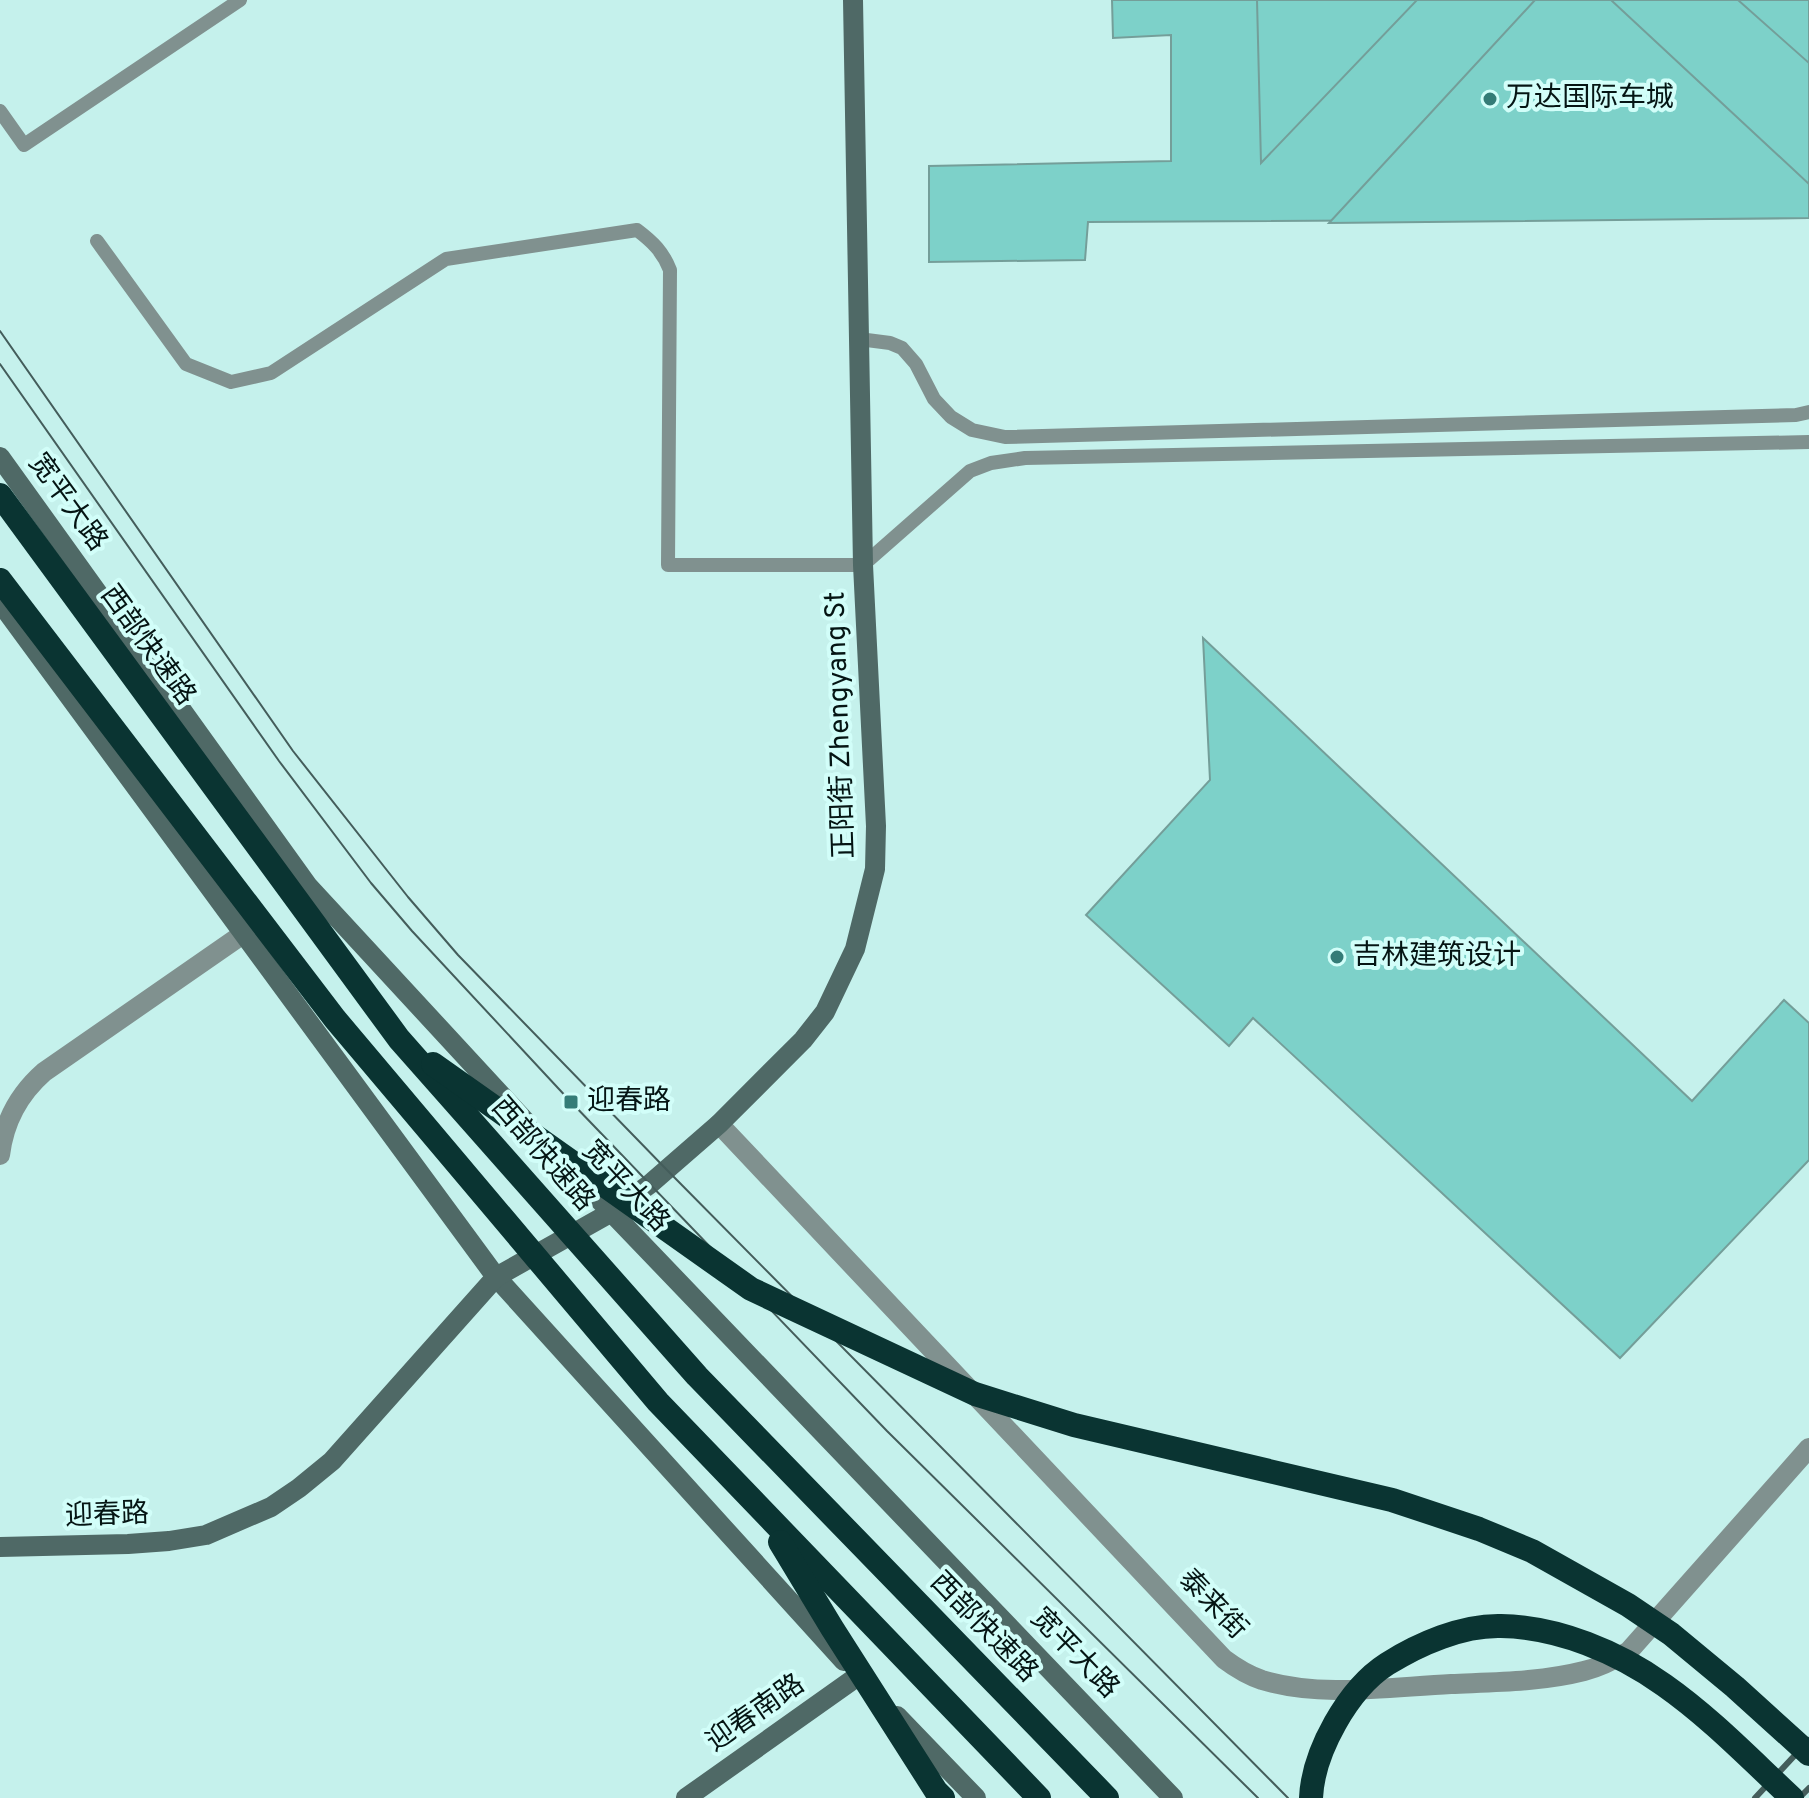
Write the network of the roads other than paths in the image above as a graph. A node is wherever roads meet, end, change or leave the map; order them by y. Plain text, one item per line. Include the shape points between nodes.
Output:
1 (240, 0) edge
2 (853, 0) edge
3 (0, 111) edge
4 (97, 241) dead end
5 (859, 339) junction
6 (1809, 412) edge
7 (1809, 442) edge
8 (0, 457) edge
9 (0, 495) edge
10 (863, 565) junction
11 (0, 580) edge
12 (0, 602) edge
13 (243, 934) junction
14 (399, 1039) junction
15 (719, 1124) junction
16 (0, 1155) edge
17 (610, 1213) junction
18 (496, 1277) junction
19 (1809, 1448) edge
20 (758, 1506) junction
21 (0, 1547) edge
22 (858, 1676) junction
23 (1809, 1754) edge
24 (686, 1798) edge
25 (943, 1798) edge
26 (976, 1798) edge
27 (1039, 1798) edge
28 (1107, 1798) edge
29 (1173, 1798) edge
30 (1311, 1798) edge
31 (1792, 1798) edge

1 - 3 lane via 24,145
2 - 5 main road, 正阳街 Zhengyang St
4 - 10 lane via 186,364 231,382 271,373 446,259 637,230 655,244 670,270 668,565
5 - 6 lane via 902,348 951,417 972,430 1005,437
5 - 10 main road, 正阳街 Zhengyang St
7 - 10 lane via 1025,458 970,471
8 - 17 main road, 宽平大路 via 308,886
9 - 14 highway, 西部快速路, bridge
10 - 15 main road, 正阳街 Zhengyang St via 876,826 875,869 865,912 855,949 825,1012
11 - 20 highway, bridge via 335,1019 658,1402
12 - 13 main road
13 - 16 street via 27,1087 12,1111
13 - 18 main road
14 - 23 highway, bridge via 751,1289 975,1394 1074,1425 1392,1500 1532,1551 1671,1634
14 - 28 highway, 西部快速路, bridge via 697,1376
15 - 17 main road, 正阳街 Zhengyang St
15 - 19 street, 泰来街 via 1224,1659 1263,1680 1337,1690 1543,1679 1609,1663 1629,1651
17 - 18 main road, 正阳街 Zhengyang St
17 - 29 main road, 宽平大路
18 - 21 main road, 迎春路 via 332,1461 271,1507 206,1535 169,1541
18 - 22 main road
20 - 25 highway, bridge
20 - 27 highway, bridge
22 - 24 main road, 迎春南路
22 - 26 main road
30 - 31 highway, bridge via 1317,1767 1338,1718 1376,1671 1434,1641 1499,1626 1567,1637 1663,1684

